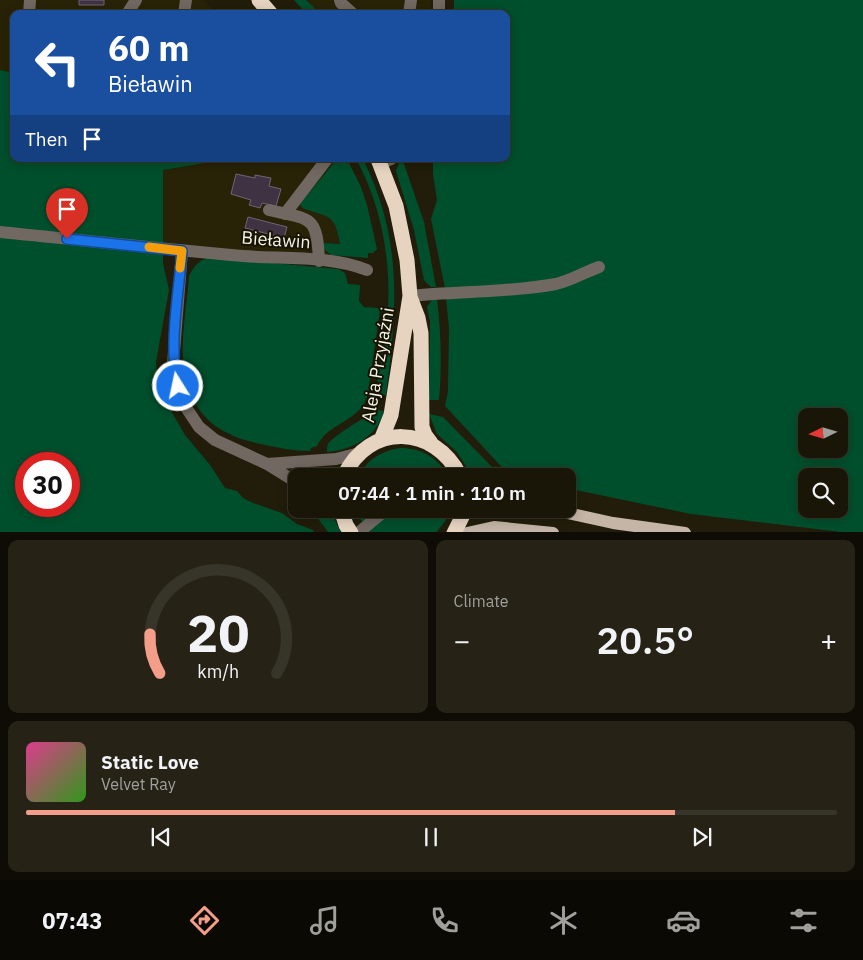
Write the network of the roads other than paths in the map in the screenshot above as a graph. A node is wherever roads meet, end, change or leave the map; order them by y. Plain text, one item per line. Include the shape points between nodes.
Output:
1 (259, 0) edge
2 (340, 0) edge
3 (268, 10) edge
4 (349, 10) edge
5 (325, 162) edge
6 (384, 162) edge
7 (269, 210) dead end
8 (285, 214) junction
9 (0, 232) edge
10 (182, 251) junction
11 (319, 261) junction
12 (599, 267) dead end
13 (367, 270) dead end
14 (410, 296) junction
15 (381, 440) junction
16 (431, 443) junction
17 (360, 454) junction
18 (267, 464) junction
19 (348, 468) edge
20 (455, 468) edge
21 (288, 477) edge
22 (576, 515) edge
23 (345, 518) edge
24 (376, 518) edge
25 (461, 518) edge
26 (524, 531) edge
27 (351, 532) edge
28 (358, 532) edge
29 (454, 532) edge
30 (466, 532) edge
31 (553, 532) edge
32 (685, 532) edge

1 - 3 highway
2 - 4 street
5 - 8 street
6 - 14 highway, Aleja Przyjaźni via 407,260
7 - 8 street
8 - 11 street via 307,219 316,230
9 - 10 street, Bieławin
10 - 11 street, Bieławin
10 - 18 street via 174,355 181,396 193,418 207,434 223,445
11 - 13 street, Bieławin via 352,264
12 - 14 street via 558,283 486,292
14 - 15 highway, Aleja Przyjaźni via 391,415
14 - 16 highway, Aleja Przyjaźni via 421,333 422,427
15 - 16 highway via 406,436
15 - 17 highway
16 - 20 highway via 449,457
17 - 18 street
17 - 19 highway
18 - 21 street
22 - 32 main road
23 - 27 highway
24 - 28 street
25 - 29 highway
26 - 30 main road via 494,527
26 - 31 main road

